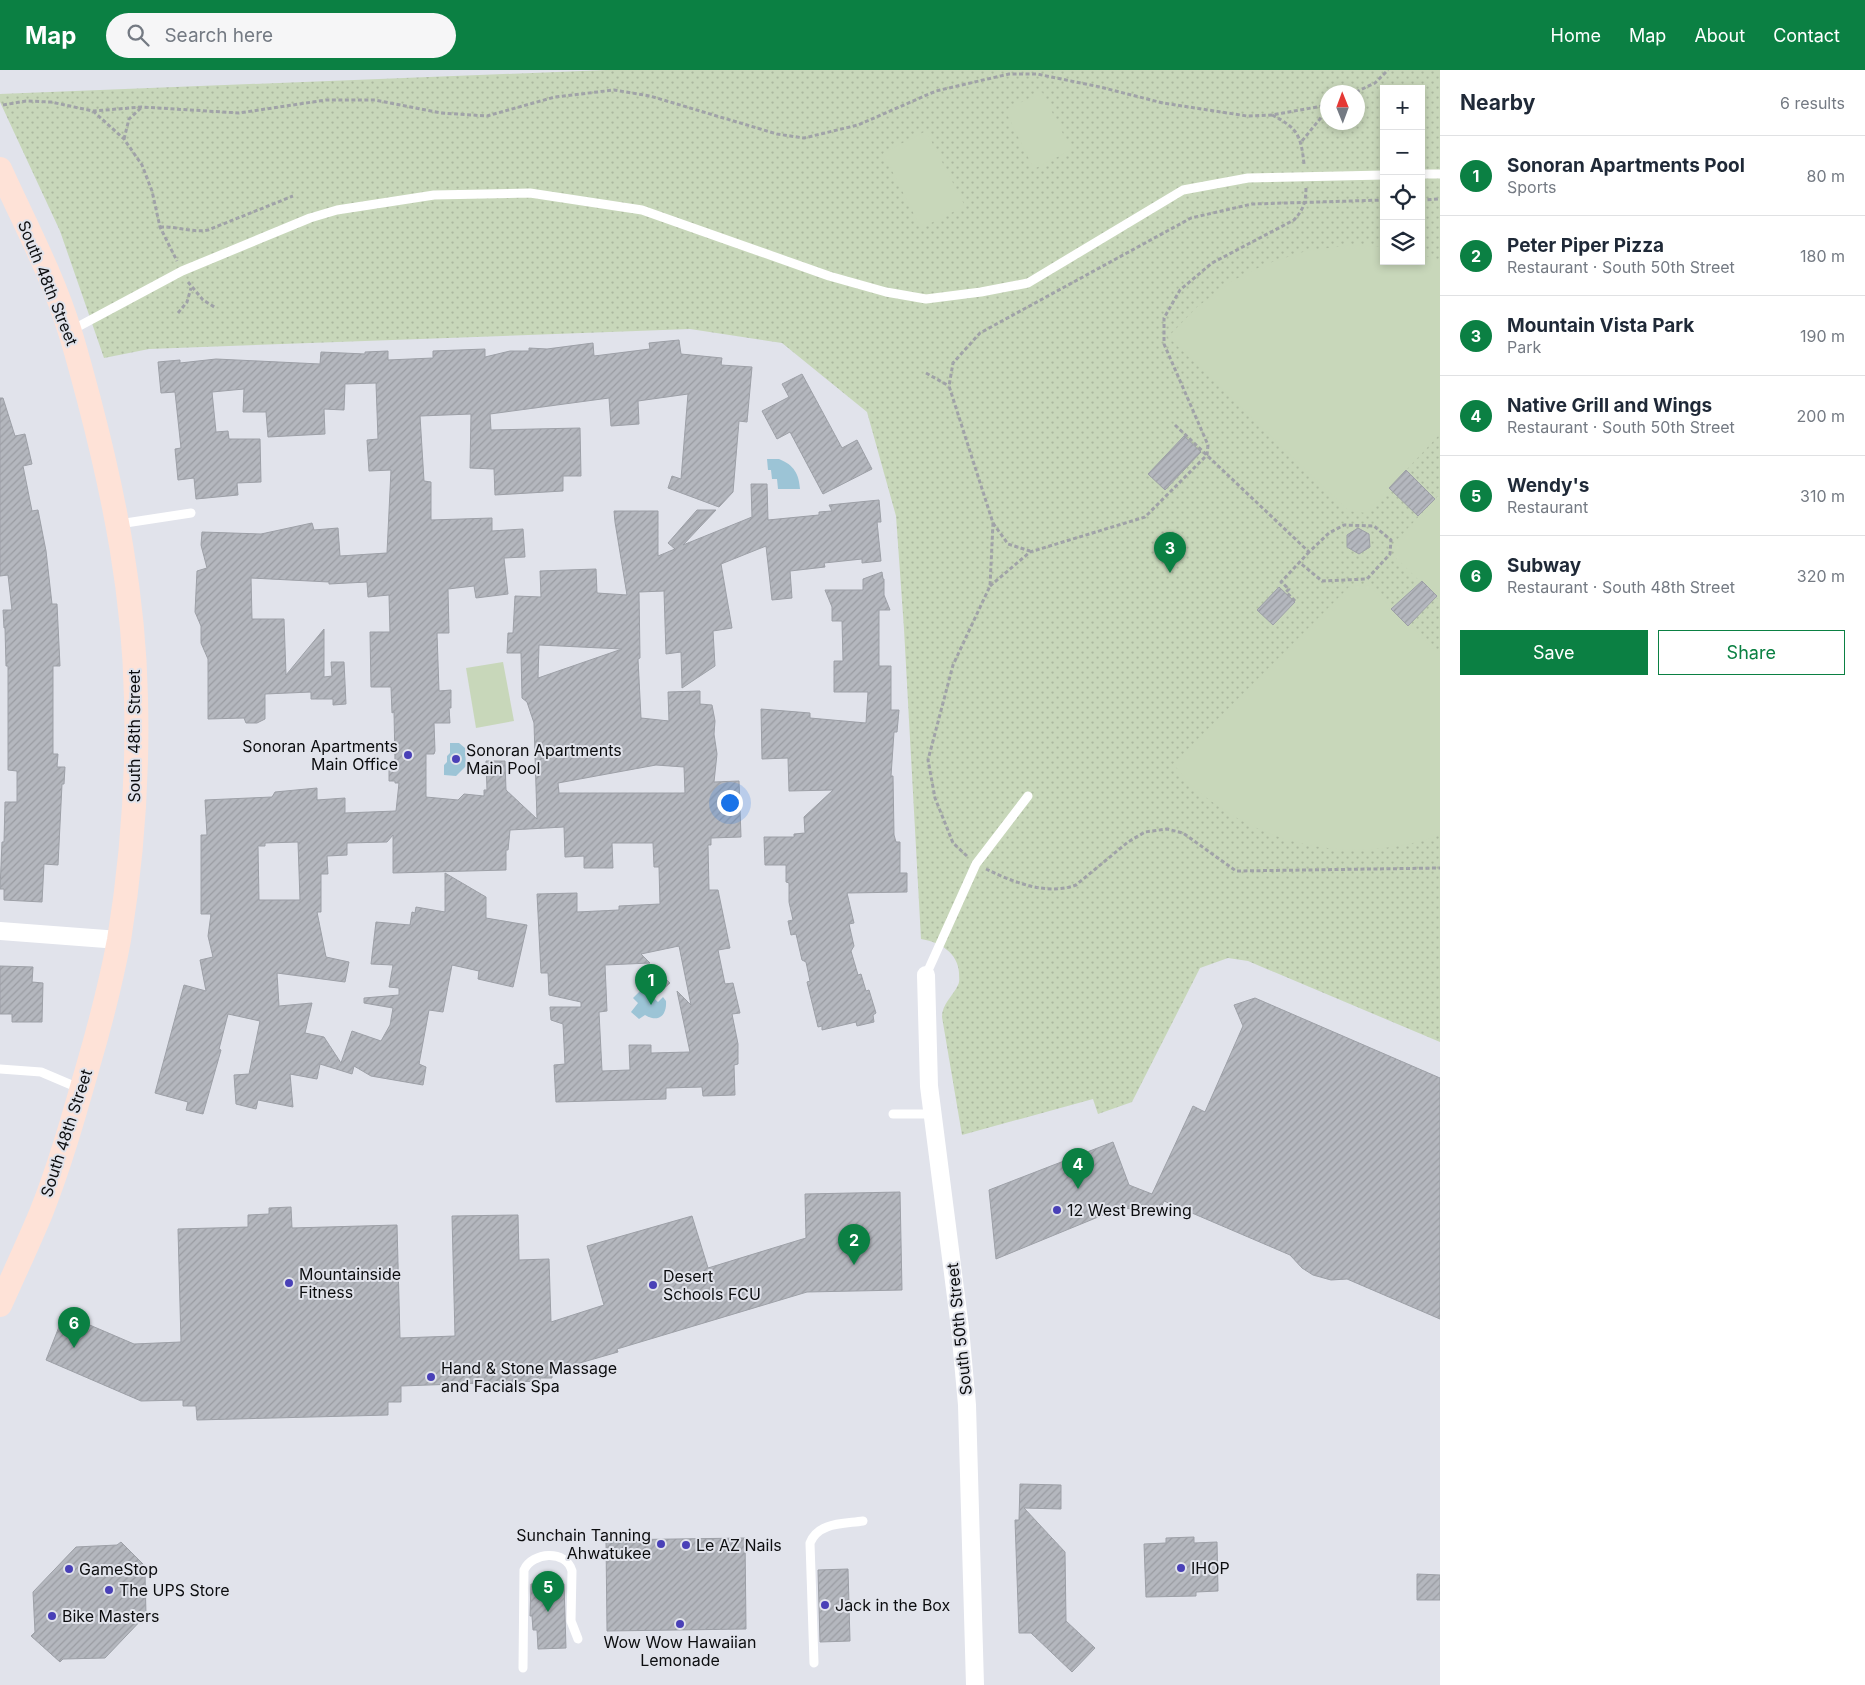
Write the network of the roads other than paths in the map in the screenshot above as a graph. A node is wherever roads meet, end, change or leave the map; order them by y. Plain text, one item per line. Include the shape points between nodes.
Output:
1 (0, 169) edge
2 (1425, 174) edge
3 (1440, 174) edge
4 (1380, 175) edge
5 (70, 331) junction
6 (191, 513) dead end
7 (119, 524) junction
8 (1028, 796) dead end
9 (0, 931) edge
10 (119, 940) junction
11 (926, 974) joint
12 (0, 1069) edge
13 (82, 1089) junction
14 (893, 1114) dead end
15 (932, 1114) junction
16 (0, 1305) edge
17 (863, 1521) dead end
18 (578, 1639) dead end
19 (814, 1663) dead end
20 (523, 1668) dead end
21 (974, 1685) edge

1 - 5 main road, South 48th Street
2 - 3 lane
4 - 5 lane via 1248,178 1183,190 1028,283 926,299 829,276 642,210 530,193 434,195 337,210 310,218 182,272
5 - 7 main road, South 48th Street via 108,470
6 - 7 lane
7 - 10 main road, South 48th Street via 132,635 136,722 135,793
8 - 11 lane via 976,864
9 - 10 street
10 - 13 main road, South 48th Street
11 - 15 street, South 50th Street
12 - 13 lane via 42,1072
13 - 16 main road, South 48th Street via 41,1211
14 - 15 lane
15 - 21 street, South 50th Street via 958,1308 967,1405
17 - 19 lane via 824,1527 810,1544
18 - 20 lane via 571,1621 570,1563 561,1557 533,1559 524,1570

